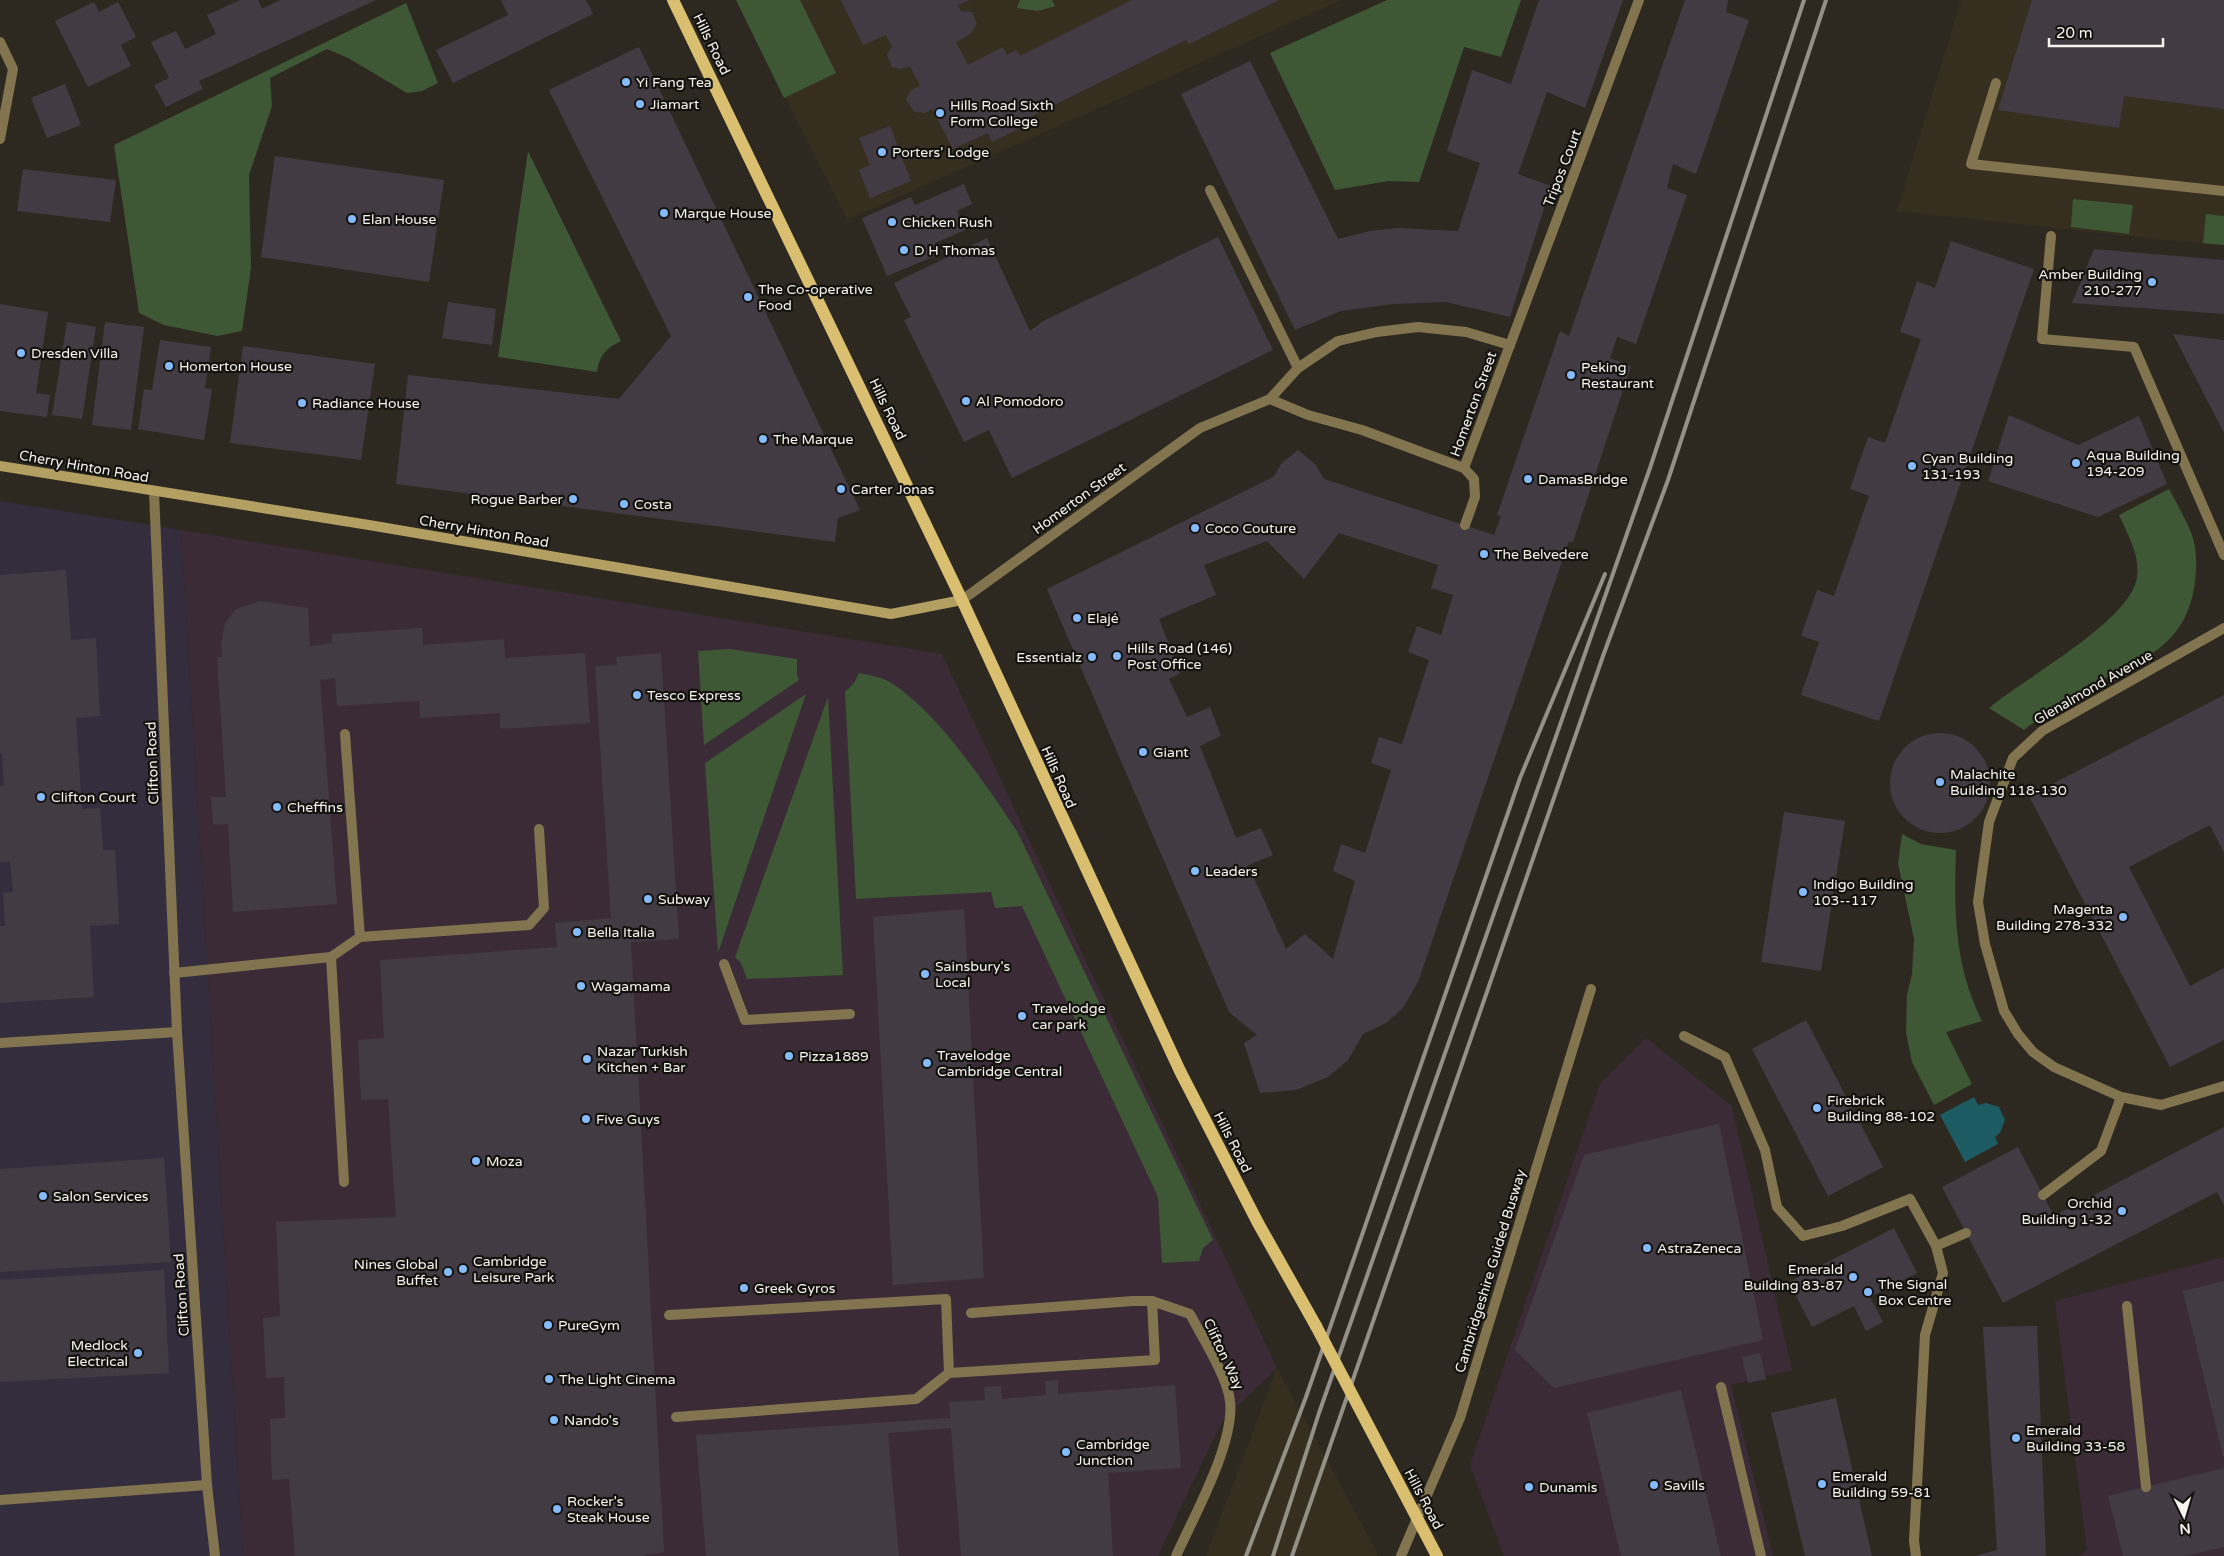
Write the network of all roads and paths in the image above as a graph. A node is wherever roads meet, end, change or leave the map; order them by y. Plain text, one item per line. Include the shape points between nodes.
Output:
1 (673, 0) edge
2 (1639, 0) edge
3 (0, 42) edge
4 (1996, 83) dead end
5 (0, 139) edge
6 (1210, 190) dead end
7 (2224, 191) edge
8 (2052, 236) dead end
9 (1510, 345) junction
10 (1298, 368) junction
11 (1270, 399) junction
12 (0, 466) edge
13 (1464, 468) junction
14 (154, 492) junction
15 (1465, 525) dead end
16 (2224, 554) edge
17 (962, 600) junction
18 (2224, 628) edge
19 (345, 734) dead end
20 (539, 829) dead end
21 (360, 937) junction
22 (331, 957) junction
23 (724, 964) dead end
24 (174, 973) junction
25 (1591, 989) dead end
26 (850, 1014) dead end
27 (177, 1032) junction
28 (1684, 1036) dead end
29 (0, 1043) edge
30 (2224, 1086) edge
31 (2121, 1097) junction
32 (344, 1182) dead end
33 (2043, 1195) dead end
34 (1966, 1233) dead end
35 (1936, 1246) junction
36 (1152, 1301) junction
37 (2127, 1306) dead end
38 (971, 1313) dead end
39 (669, 1316) dead end
40 (949, 1373) junction
41 (1721, 1387) dead end
42 (676, 1417) dead end
43 (208, 1485) junction
44 (2146, 1487) dead end
45 (0, 1500) edge
46 (214, 1556) edge
47 (1176, 1556) edge
48 (1401, 1556) edge
49 (1437, 1556) edge
50 (1761, 1556) edge
51 (1916, 1556) edge

1 - 17 main road, Hills Road
2 - 9 street, Tripos Court
3 - 5 street via 13,69
4 - 7 street via 1971,164
6 - 10 street
8 - 16 street via 2042,340 2134,347
9 - 10 street, Homerton Street via 1466,332 1418,327 1338,341
9 - 13 street, Homerton Street
10 - 11 street, Homerton Street
11 - 13 street, Homerton Street
11 - 17 street, Homerton Street via 1200,428
12 - 14 street, Cherry Hinton Road
13 - 15 street, Homerton Street via 1474,479 1475,497
14 - 17 street, Cherry Hinton Road via 369,525 891,614
14 - 24 street, Clifton Road
17 - 49 main road, Hills Road, bridge via 1180,1071
18 - 31 street, Glenalmond Avenue via 2042,731 2013,758 1989,822 1978,902 1984,944 2004,1011 2033,1052 2054,1067
19 - 21 street
20 - 21 street via 544,908 529,925
21 - 22 street
22 - 24 street
22 - 32 street
23 - 26 street via 745,1020
24 - 27 street, Clifton Road
25 - 48 street, Cambridgeshire Guided Busway via 1460,1418
27 - 29 street
27 - 43 street, Clifton Road
28 - 35 street via 1725,1057 1765,1150 1777,1207 1803,1236 1842,1226 1910,1199
30 - 31 street, Glenalmond Avenue via 2161,1105
31 - 33 street via 2101,1151
34 - 35 street
35 - 51 street via 1943,1273 1925,1335 1914,1541
36 - 38 street, Clifton Way
36 - 40 street via 1155,1360
36 - 47 street, Clifton Way via 1190,1314 1214,1359 1230,1400 1230,1426 1225,1445
37 - 44 street
39 - 40 street via 946,1299
40 - 42 street via 916,1399
41 - 50 street
43 - 45 street
43 - 46 street, Clifton Road

